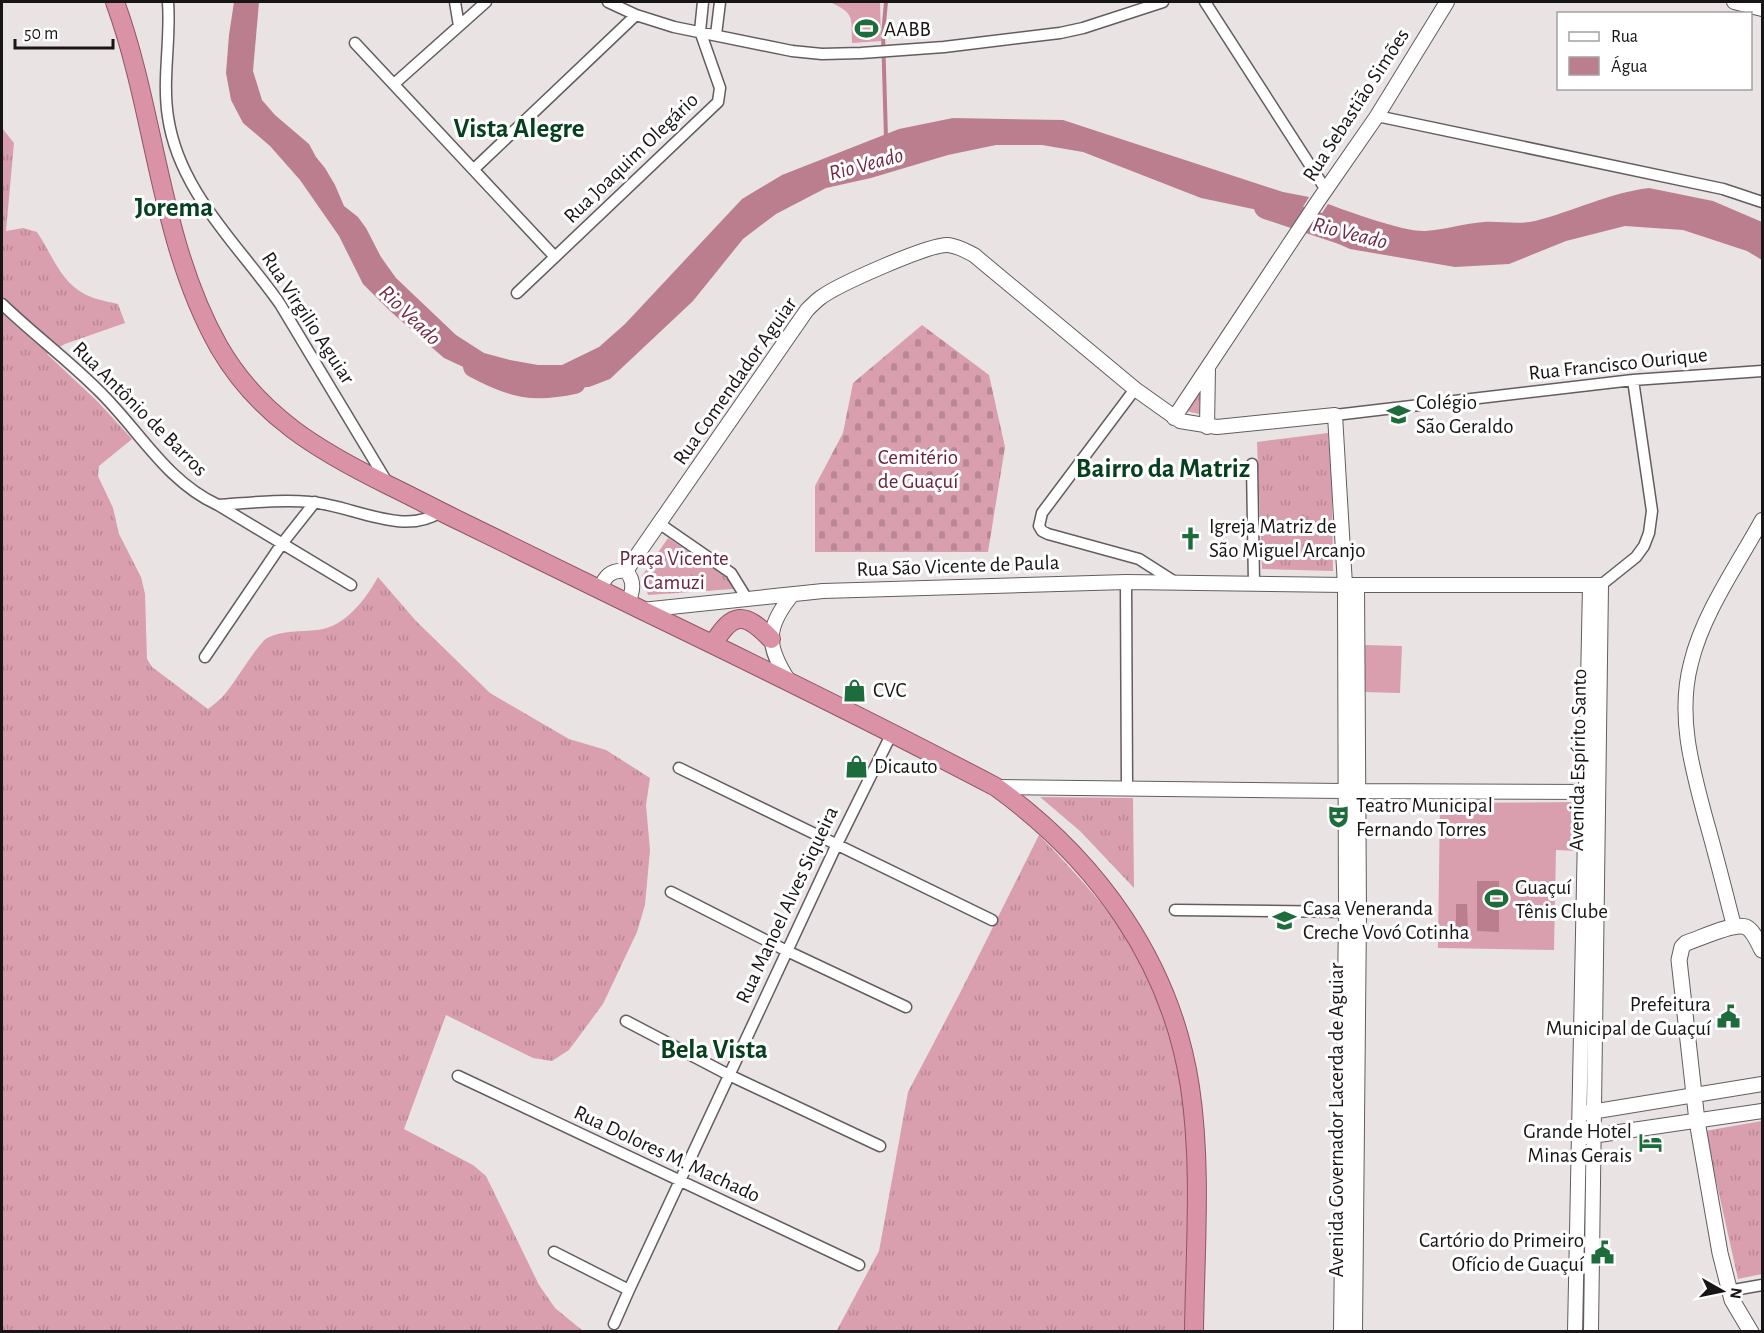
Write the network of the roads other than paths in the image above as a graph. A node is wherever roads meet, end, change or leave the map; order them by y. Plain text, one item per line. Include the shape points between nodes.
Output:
1 (115, 2) edge
2 (168, 2) edge
3 (455, 2) edge
4 (486, 2) edge
5 (608, 2) edge
6 (703, 2) edge
7 (720, 2) edge
8 (1163, 2) edge
9 (1205, 2) edge
10 (1447, 2) edge
11 (1734, 2) edge
12 (1762, 9) edge
13 (636, 15) junction
14 (459, 26) junction
15 (700, 32) junction
16 (716, 35) junction
17 (355, 43) dead end
18 (394, 84) junction
19 (1377, 116) junction
20 (474, 169) junction
21 (1322, 195) junction
22 (1762, 202) edge
23 (555, 257) junction
24 (517, 293) dead end
25 (2, 304) edge
26 (1208, 368) junction
27 (1762, 371) edge
28 (1633, 380) junction
29 (1135, 389) junction
30 (1335, 415) junction
31 (1174, 418) junction
32 (1207, 427) junction
33 (1252, 464) dead end
34 (389, 485) junction
35 (315, 502) junction
36 (218, 505) junction
37 (440, 512) junction
38 (1762, 520) edge
39 (660, 524) junction
40 (281, 545) junction
41 (626, 571) junction
42 (1125, 582) junction
43 (1175, 582) junction
44 (1254, 583) junction
45 (351, 585) dead end
46 (1351, 585) junction
47 (1596, 585) junction
48 (599, 590) junction
49 (792, 595) junction
50 (747, 599) junction
51 (635, 606) junction
52 (771, 639) junction
53 (713, 644) junction
54 (205, 657) dead end
55 (790, 683) junction
56 (892, 733) junction
57 (679, 768) dead end
58 (996, 787) junction
59 (1127, 789) junction
60 (1351, 791) junction
61 (1591, 792) junction
62 (837, 844) junction
63 (671, 892) dead end
64 (1175, 910) dead end
65 (1352, 912) junction
66 (992, 920) dead end
67 (1734, 926) junction
68 (1762, 950) edge
69 (787, 951) junction
70 (906, 1007) dead end
71 (626, 1021) dead end
72 (729, 1075) junction
73 (458, 1076) dead end
74 (1762, 1084) edge
75 (1694, 1095) junction
76 (1762, 1111) edge
77 (1595, 1112) junction
78 (1580, 1114) junction
79 (1697, 1121) junction
80 (1587, 1137) junction
81 (880, 1146) dead end
82 (680, 1182) junction
83 (554, 1252) dead end
84 (860, 1265) dead end
85 (1762, 1285) edge
86 (629, 1290) junction
87 (1728, 1291) junction
88 (614, 1324) dead end
89 (1194, 1332) edge
90 (1341, 1332) edge
91 (1355, 1332) edge
92 (1575, 1332) edge
93 (1591, 1332) edge
94 (1751, 1332) edge

1 - 34 highway via 136,67 182,258 221,349 240,378 295,432
2 - 34 street, Rua Virgilio Aguiar via 168,117 186,176 220,229 280,304
3 - 14 street
4 - 14 street
5 - 13 street
6 - 15 street
7 - 16 street
8 - 16 street via 1060,33 893,51 822,54
9 - 21 street
10 - 19 street, Rua Sebastião Simões
11 - 12 street
13 - 15 street
13 - 20 street
14 - 18 street
15 - 16 street
15 - 23 street, Rua Joaquim Olegário via 720,88 718,102
17 - 18 street
18 - 20 street
19 - 21 street, Rua Sebastião Simões
19 - 22 street via 1723,189
20 - 23 street
21 - 26 street, Rua Sebastião Simões
23 - 24 street, Rua Joaquim Olegário
25 - 36 street, Rua Antônio de Barros via 98,389 177,479
26 - 31 street, Rua Sebastião Simões
26 - 32 street
27 - 28 street, Rua Francisco Ourique
28 - 30 street, Rua Francisco Ourique
28 - 47 street via 1652,511 1649,533 1636,557
29 - 31 street, Rua Comendador Aguiar
29 - 39 street, Rua Comendador Aguiar via 974,255 946,245 928,248 836,288 807,310
29 - 43 street via 1042,513 1039,526 1048,534 1139,559
30 - 32 street
30 - 46 street, Avenida Governador Lacerda de Aguiar
31 - 32 street
33 - 44 street
34 - 37 highway
35 - 36 street
35 - 37 street via 403,522 424,520
35 - 40 street
36 - 40 street, Rua Antônio de Barros
37 - 48 highway
38 - 67 street via 1705,623 1686,689 1687,738 1693,772
39 - 41 street, Rua Comendador Aguiar
39 - 50 street via 731,573
40 - 45 street, Rua Antônio de Barros
40 - 54 street
41 - 48 street via 610,573
41 - 51 street via 631,577
42 - 43 street, Rua São Vicente de Paula
42 - 49 street, Rua São Vicente de Paula
42 - 59 street
43 - 44 street, Rua São Vicente de Paula
44 - 46 street, Rua São Vicente de Paula
46 - 47 street, Rua São Vicente de Paula
46 - 60 street, Avenida Governador Lacerda de Aguiar
47 - 61 street, Avenida Espírito Santo
48 - 51 highway
49 - 50 street, Rua São Vicente de Paula
49 - 52 street via 780,612
50 - 51 street, Rua São Vicente de Paula
51 - 53 highway
52 - 53 highway via 753,622 735,619
52 - 55 street via 775,659
53 - 55 highway
55 - 56 highway
56 - 58 highway
56 - 62 street, Rua Manoel Alves Siqueira
57 - 62 street
58 - 59 street
58 - 89 highway via 1032,813 1107,892 1141,943 1163,987 1190,1088 1195,1143
59 - 60 street
60 - 61 street
60 - 65 street, Avenida Governador Lacerda de Aguiar
61 - 77 street, Avenida Espírito Santo
61 - 78 street, Avenida Espírito Santo
62 - 66 street
62 - 69 street, Rua Manoel Alves Siqueira
63 - 69 street
64 - 65 street
65 - 90 street, Avenida Governador Lacerda de Aguiar
65 - 91 street, Avenida Governador Lacerda de Aguiar
67 - 68 main road via 1747,927
67 - 75 main road via 1686,943 1679,953
69 - 70 street
69 - 72 street, Rua Manoel Alves Siqueira
71 - 72 street
72 - 81 street
72 - 82 street, Rua Manoel Alves Siqueira
73 - 82 street, Rua Dolores M. Machado
74 - 75 street
75 - 77 street
75 - 79 main road
76 - 79 street
77 - 78 street
77 - 80 street, Avenida Espírito Santo
78 - 80 street, Avenida Espírito Santo
79 - 80 street
79 - 87 main road
80 - 92 street, Avenida Espírito Santo
80 - 93 street, Avenida Espírito Santo
82 - 84 street, Rua Dolores M. Machado
82 - 86 street, Rua Manoel Alves Siqueira
83 - 86 street
85 - 87 street
86 - 88 street, Rua Manoel Alves Siqueira
87 - 94 main road

